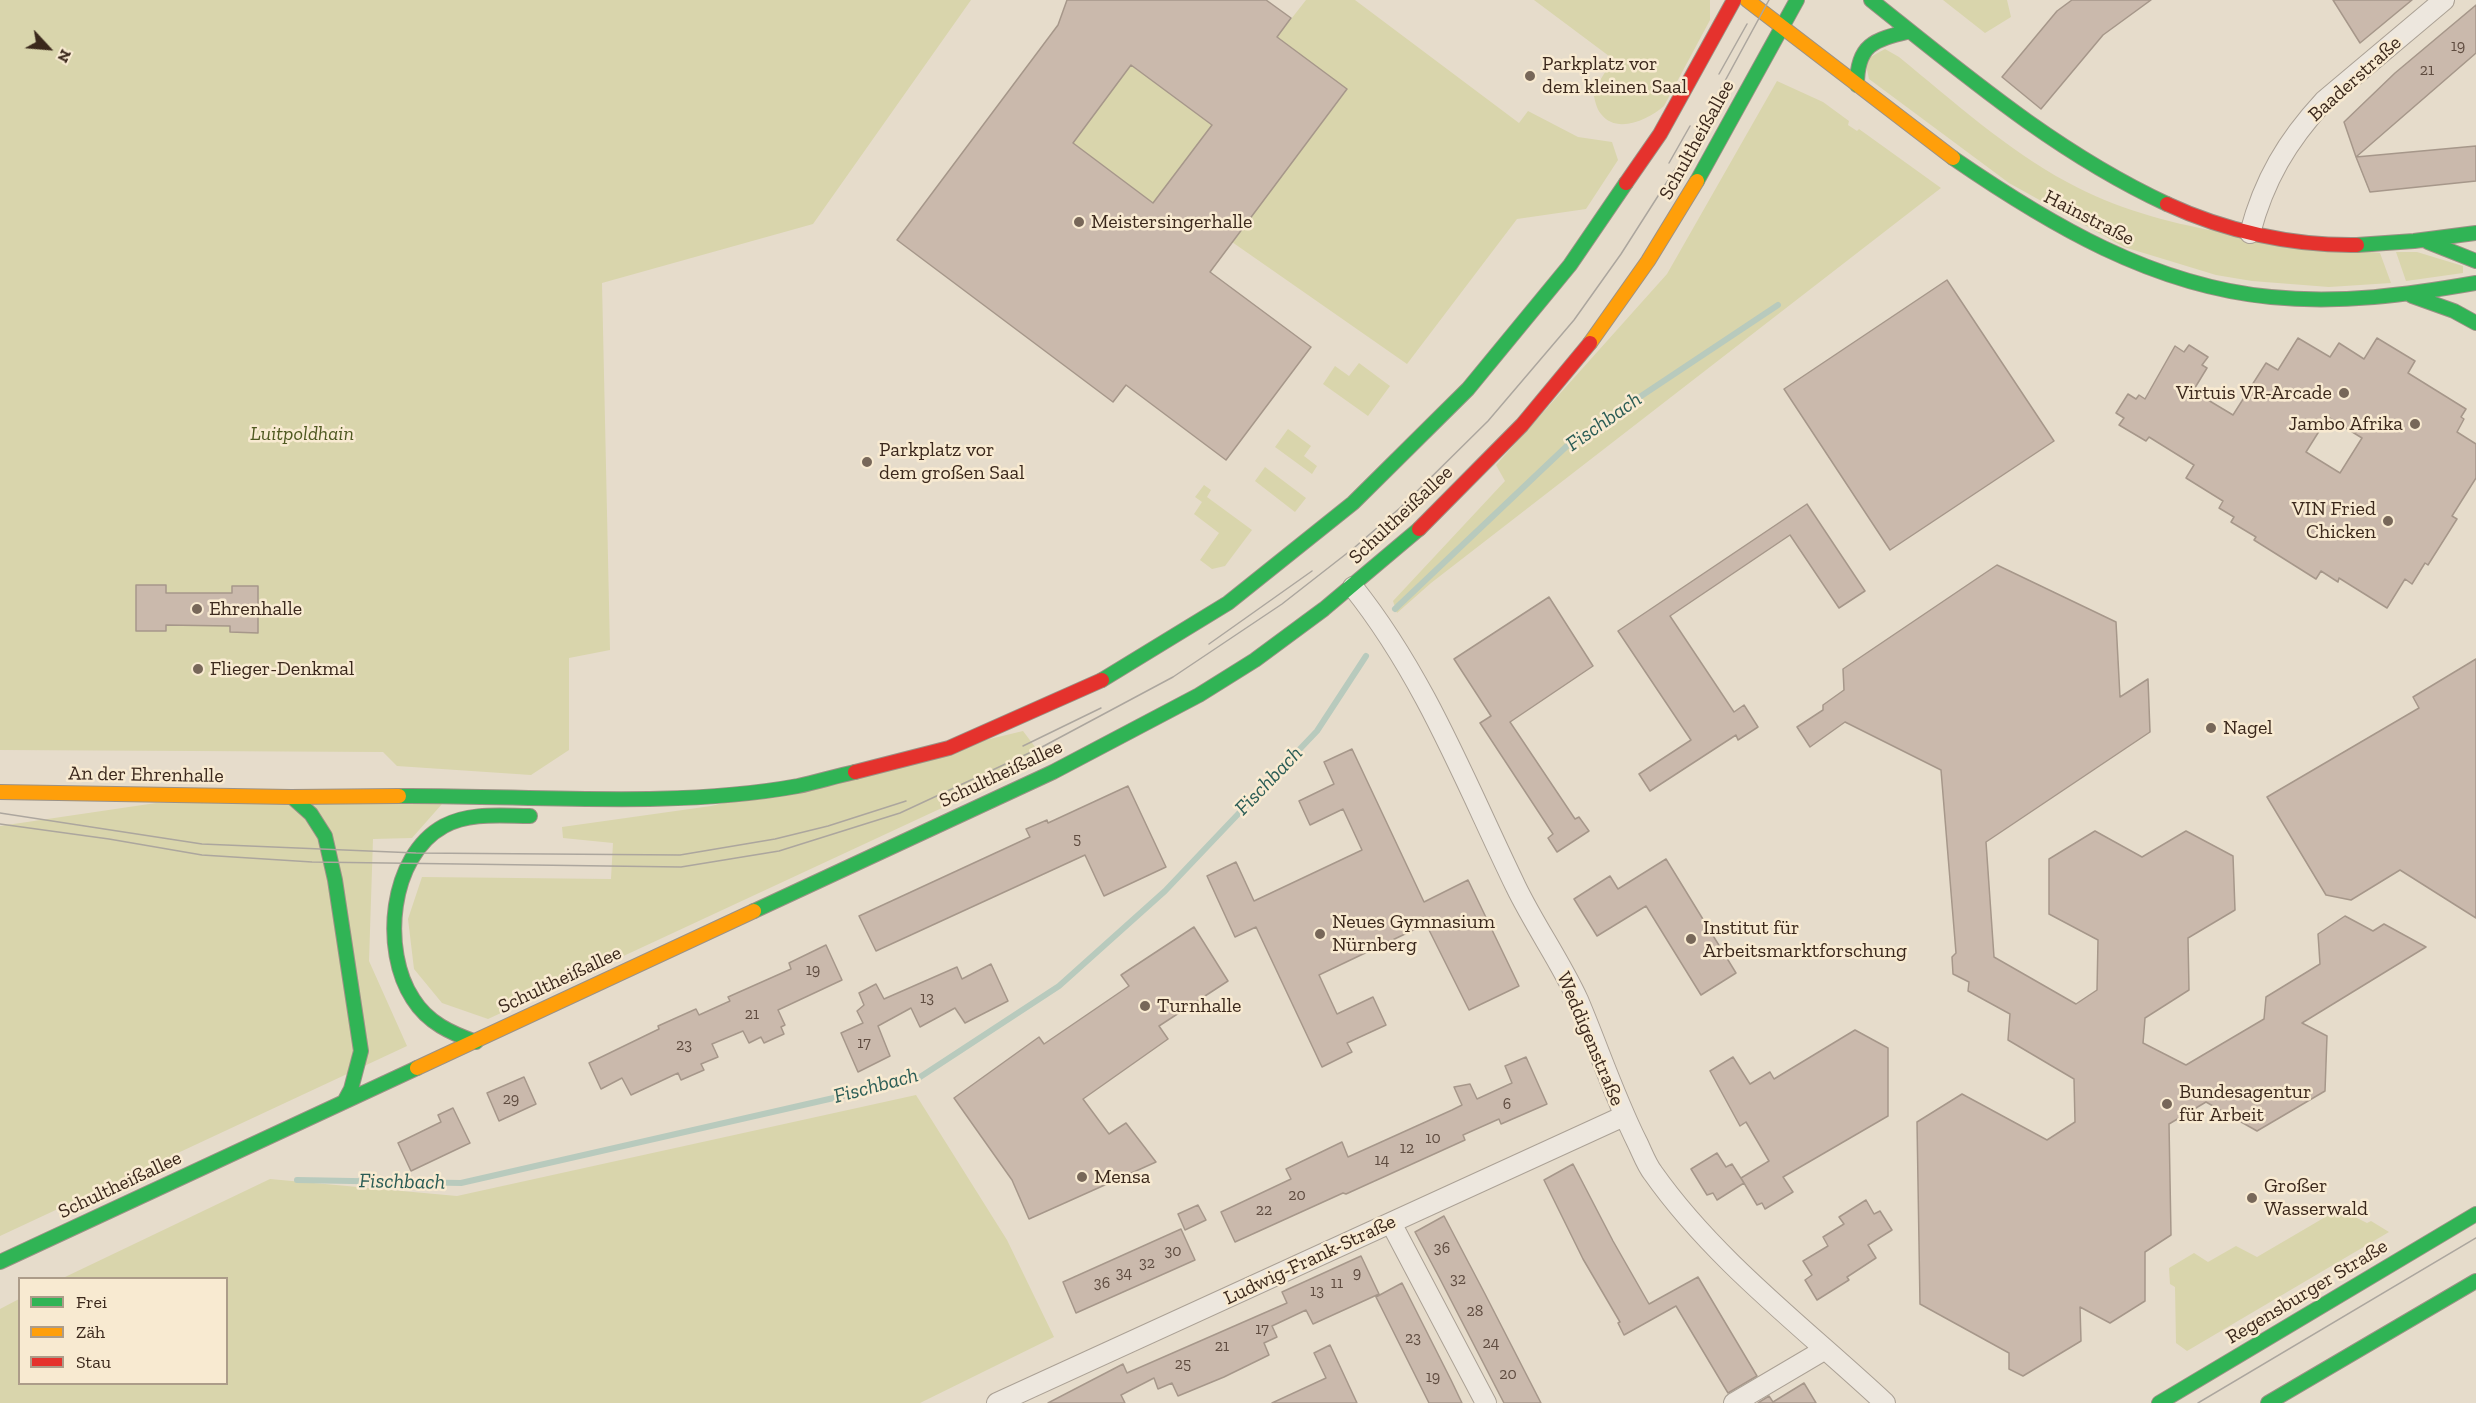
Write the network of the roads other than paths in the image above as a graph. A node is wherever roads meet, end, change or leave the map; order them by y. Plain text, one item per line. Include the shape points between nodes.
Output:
1 (1734, 0) edge
2 (1747, 0) edge
3 (1797, 0) edge
4 (1871, 0) edge
5 (2444, 0) edge
6 (1782, 27) junction
7 (1910, 31) junction
8 (1857, 85) junction
9 (2250, 233) junction
10 (2476, 233) edge
11 (2422, 240) junction
12 (2476, 261) edge
13 (2476, 284) edge
14 (2407, 295) junction
15 (2476, 323) edge
16 (1353, 587) junction
17 (0, 792) edge
18 (292, 797) junction
19 (564, 798) junction
20 (476, 1042) junction
21 (344, 1102) junction
22 (1624, 1116) junction
23 (2476, 1214) edge
24 (1391, 1222) junction
25 (0, 1262) edge
26 (2476, 1281) edge
27 (1824, 1350) junction
28 (997, 1403) edge
29 (1486, 1403) edge
30 (1734, 1403) edge
31 (1885, 1403) edge
32 (2159, 1403) edge
33 (2268, 1403) edge

1 - 19 main road, Schultheißallee via 1644,160 1572,264 1517,334 1455,404 1384,474 1288,557 1210,614 1141,659 1060,703 994,733 900,764 740,794 663,799
2 - 6 main road, Hainstraße
3 - 6 main road, Schultheißallee
4 - 7 main road
5 - 9 street, Baaderstraße via 2319,107 2272,172
6 - 8 main road, Hainstraße
6 - 16 main road, Schultheißallee via 1677,216 1590,343 1474,474
7 - 8 main road via 1871,42 1862,51 1856,66
7 - 9 main road via 2034,126 2105,174 2182,211
8 - 14 main road, Hainstraße via 2014,200 2073,235 2141,266 2203,285 2262,296 2341,300
9 - 11 main road via 2337,244
10 - 11 main road
11 - 12 main road
13 - 14 main road, Hainstraße
14 - 15 main road
16 - 20 main road, Schultheißallee via 1254,660 1123,737
16 - 22 street, Weddigenstraße via 1448,739 1517,888 1577,999
17 - 18 main road, An der Ehrenhalle
18 - 19 main road, Schultheißallee
18 - 21 main road via 311,814 325,836 356,1001 361,1051
19 - 20 main road via 530,816 476,817 450,823 421,846 403,881 392,925 392,949 401,979 417,1004 439,1026
20 - 21 main road, Schultheißallee
21 - 25 main road, Schultheißallee
22 - 24 street, Ludwig-Frank-Straße
22 - 27 street, Weddigenstraße via 1652,1172 1707,1239
23 - 32 main road, Regensburger Straße
24 - 28 street, Ludwig-Frank-Straße
24 - 29 street
26 - 33 main road
27 - 30 street
27 - 31 street, Weddigenstraße

